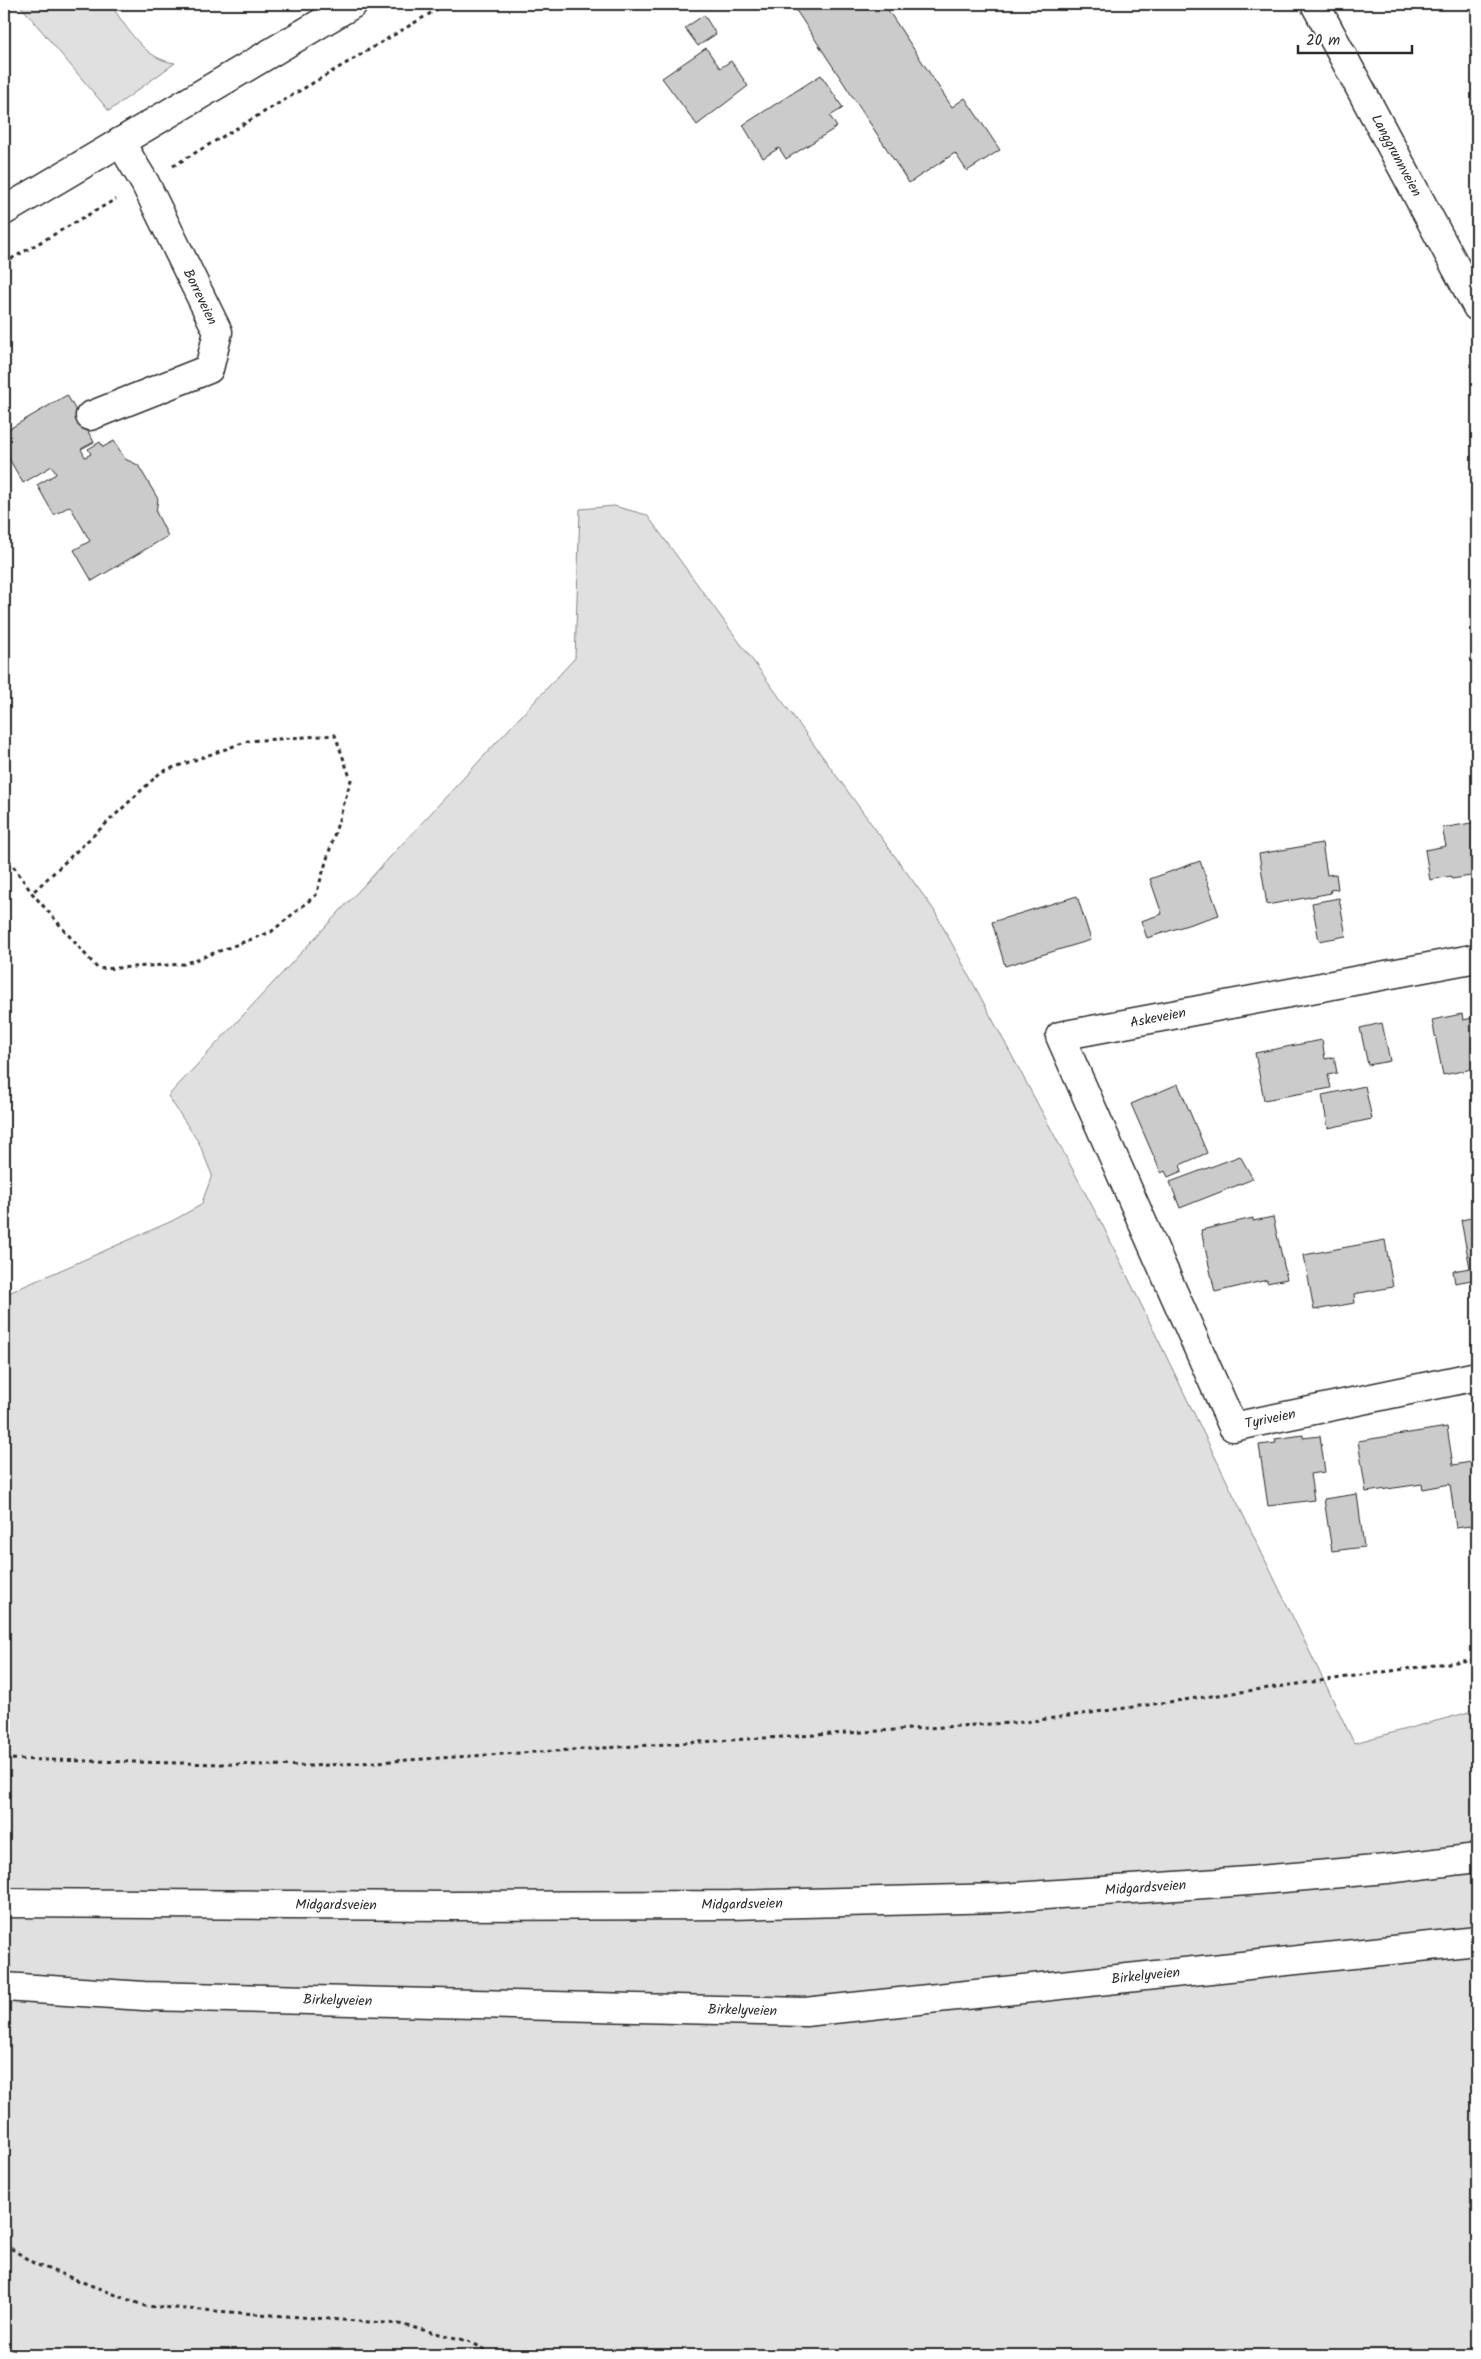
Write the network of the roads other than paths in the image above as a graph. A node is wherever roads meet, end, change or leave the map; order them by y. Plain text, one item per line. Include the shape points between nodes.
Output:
1 (354, 4) edge
2 (1315, 4) edge
3 (120, 142) junction
4 (4, 210) edge
5 (1477, 307) edge
6 (90, 416) dead end
7 (1477, 958) edge
8 (1151, 1243) joint
9 (1477, 1376) edge
10 (1477, 1858) edge
11 (4, 1903) edge
12 (1477, 1941) edge
13 (4, 1987) edge

1 - 3 main road
2 - 5 main road, Langgrunnveien
3 - 4 main road
3 - 6 main road, Borreveien via 146,183 218,332 209,369
7 - 8 main road, Askeveien via 1060,1036
8 - 9 main road, Tyriveien via 1233,1427
10 - 11 main road, Midgardsveien via 1248,1882 1001,1898 712,1905
12 - 13 main road, Birkelyveien via 805,2012 144,1996

